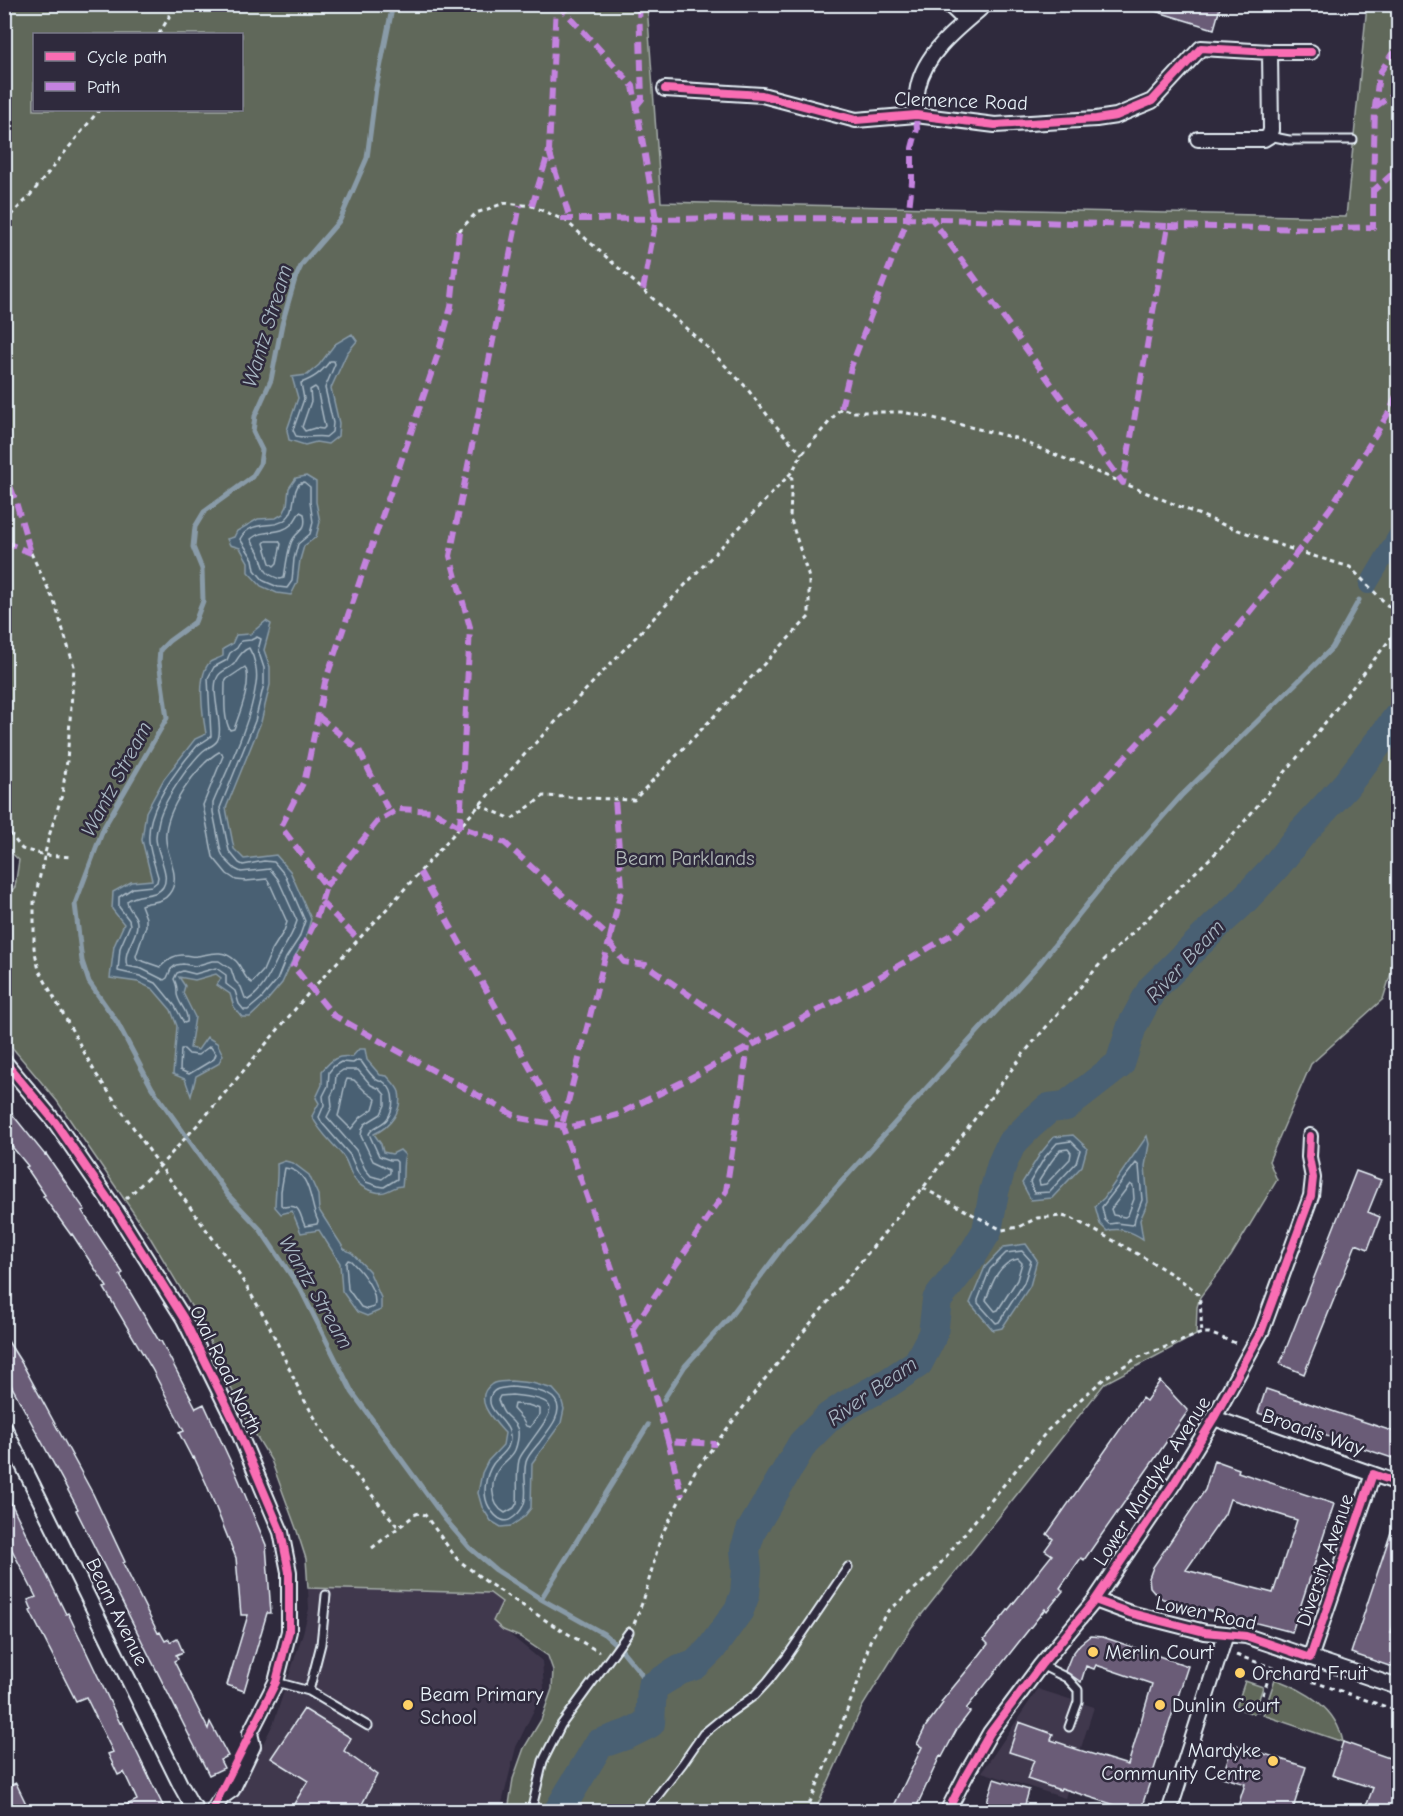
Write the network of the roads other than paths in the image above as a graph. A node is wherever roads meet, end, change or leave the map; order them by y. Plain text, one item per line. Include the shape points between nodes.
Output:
1 (948, 4) edge
2 (986, 4) edge
3 (966, 21) junction
4 (1270, 52) junction
5 (1311, 52) dead end
6 (664, 89) dead end
7 (916, 115) junction
8 (1269, 136) junction
9 (1198, 139) dead end
10 (1353, 140) dead end
11 (4, 1061) edge
12 (1310, 1136) dead end
13 (1214, 1418) junction
14 (4, 1427) edge
15 (1372, 1474) junction
16 (1398, 1483) edge
17 (848, 1567) dead end
18 (326, 1595) dead end
19 (1095, 1600) junction
20 (629, 1632) road end
21 (1226, 1634) junction
22 (1310, 1658) junction
23 (1041, 1665) junction
24 (276, 1682) junction
25 (1398, 1687) edge
26 (309, 1691) junction
27 (368, 1726) dead end
28 (1069, 1727) dead end
29 (199, 1812) edge
30 (212, 1812) edge
31 (531, 1812) edge
32 (645, 1812) edge
33 (947, 1812) edge
34 (1169, 1812) edge

1 - 3 street
2 - 3 street
3 - 7 street via 930,57 918,86
4 - 5 street, Clemence Road
4 - 7 street, Clemence Road via 1201,48 1152,101 1116,116 995,125
4 - 8 street
6 - 7 street, Clemence Road via 762,95 856,120
8 - 9 street
8 - 10 lane via 1288,140
11 - 24 street, Oval Road North via 55,1122 115,1209 184,1319 234,1421 281,1532 289,1572 289,1631
12 - 13 street, Lower Mardyke Avenue via 1311,1196 1262,1330
13 - 15 street, Broadis Way
13 - 19 street, Lower Mardyke Avenue
14 - 29 street, Beam Avenue via 181,1786
15 - 16 street, Broadis Way
15 - 22 street, Diversity Avenue
17 - 32 lane via 768,1681 703,1734
18 - 26 lane via 321,1644
19 - 21 street, Lowen Road via 1130,1613
19 - 23 street, Lower Mardyke Avenue
20 - 31 lane via 561,1725 543,1761
21 - 22 street, Lowen Road via 1246,1636
21 - 34 street
22 - 25 street, Lowen Road
23 - 28 lane via 1067,1678 1078,1690
23 - 33 street, Lower Mardyke Avenue via 990,1733
24 - 26 lane
24 - 30 street, Oval Road North via 250,1733 253,1746 243,1768 232,1790
26 - 27 lane

